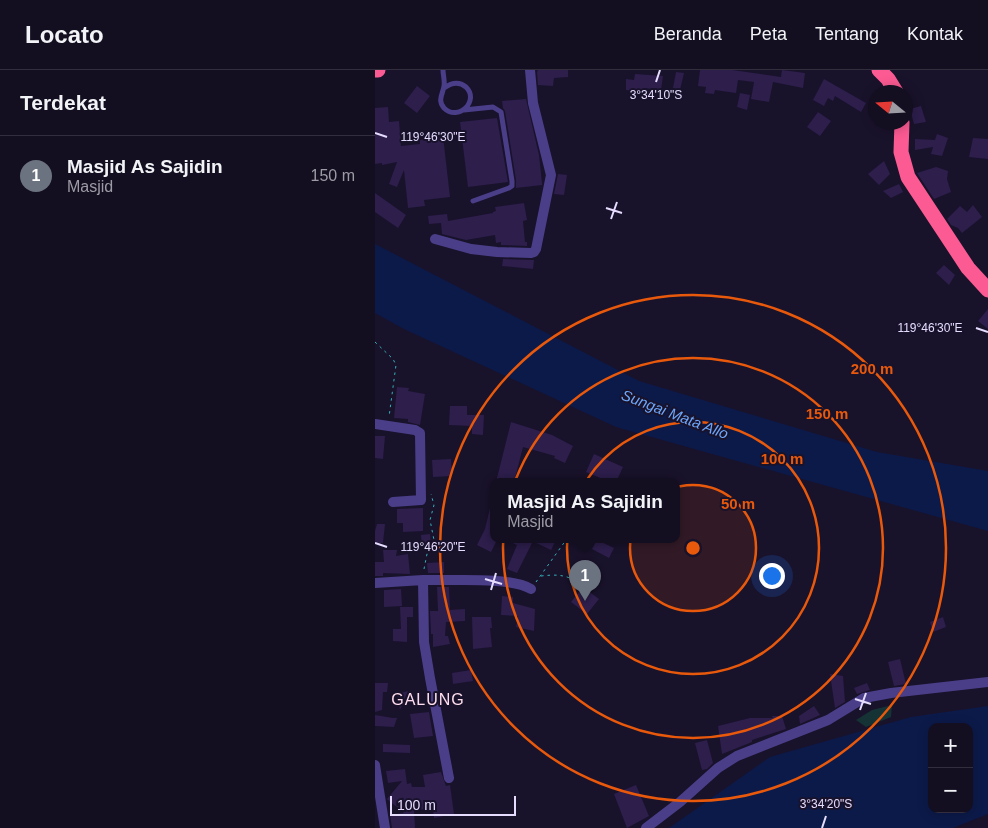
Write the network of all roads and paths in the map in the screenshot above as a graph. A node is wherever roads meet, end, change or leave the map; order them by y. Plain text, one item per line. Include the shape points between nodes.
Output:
1 (443, 70) edge
2 (530, 70) edge
3 (879, 70) edge
4 (892, 85) edge
5 (444, 88) junction
6 (464, 110) junction
7 (902, 130) edge
8 (473, 201) dead end
9 (435, 239) dead end
10 (988, 290) edge
11 (375, 342) edge
12 (375, 424) edge
13 (388, 425) junction
14 (421, 490) junction
15 (393, 502) dead end
16 (564, 543) edge
17 (540, 576) junction
18 (423, 580) junction
19 (375, 583) edge
20 (581, 583) dead end
21 (531, 589) joint
22 (988, 682) edge
23 (375, 764) edge
24 (449, 778) dead end
25 (377, 786) edge
26 (385, 828) edge
27 (646, 828) edge

1 - 5 lane
2 - 9 street via 533,103 551,175 535,252 471,249
3 - 4 highway
5 - 6 lane via 440,97 443,106 455,113
5 - 6 lane via 458,83 466,88 470,102
6 - 8 lane via 493,107 501,112 512,182 509,188
7 - 10 highway via 901,152 908,177 967,268
11 - 13 path via 396,365
12 - 13 street
13 - 14 street via 420,433
14 - 15 street via 421,500
14 - 18 path via 431,494 434,505 430,520 434,540 428,549
16 - 17 path
17 - 20 path via 556,574
17 - 21 path
18 - 19 street
18 - 21 street via 506,582
18 - 24 street via 429,678
22 - 27 street via 864,698 828,720 737,756
23 - 25 street
25 - 26 street

